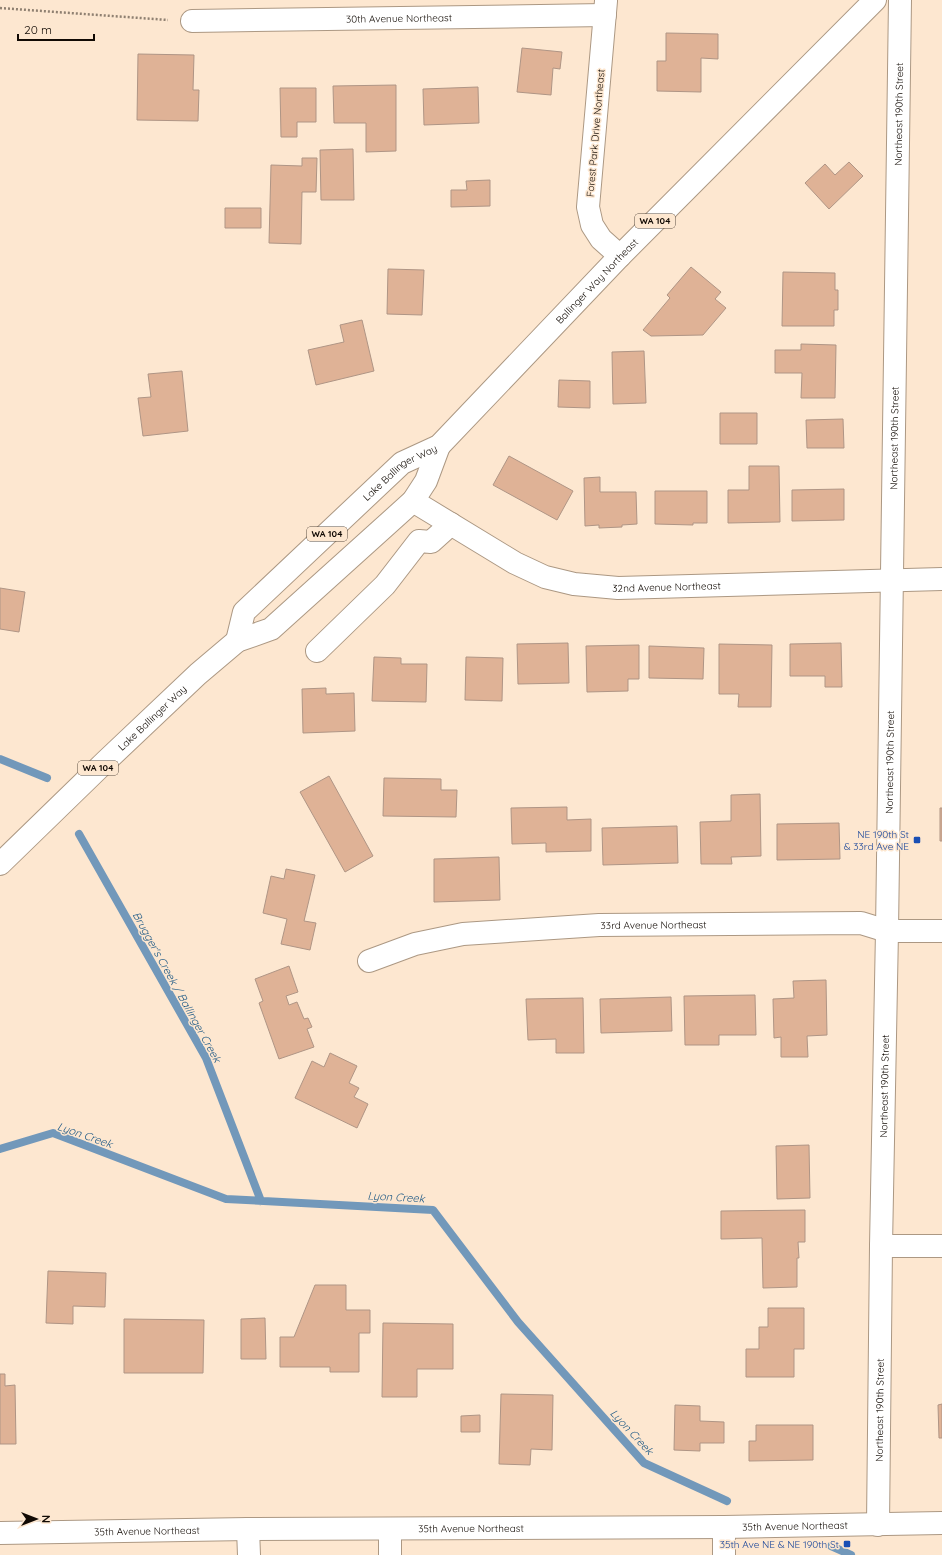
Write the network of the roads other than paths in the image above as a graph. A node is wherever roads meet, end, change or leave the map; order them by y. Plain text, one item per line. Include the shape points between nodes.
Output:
1 (875, 0) edge
2 (900, 0) edge
3 (606, 7) edge
4 (192, 22) road end
5 (620, 256) junction
6 (439, 446) junction
7 (413, 501) junction
8 (451, 524) junction
9 (892, 579) junction
10 (942, 579) edge
11 (237, 641) junction
12 (317, 651) dead end
13 (0, 864) edge
14 (887, 931) junction
15 (942, 931) edge
16 (369, 961) dead end
17 (881, 1246) junction
18 (942, 1246) edge
19 (942, 1523) edge
20 (878, 1525) junction
21 (724, 1527) junction
22 (390, 1528) junction
23 (248, 1529) junction
24 (0, 1533) edge
25 (249, 1555) edge
26 (390, 1555) edge
27 (724, 1555) edge

1 - 5 street, Ballinger Way Northeast / WA 104
2 - 9 street, Northeast 190th Street
3 - 4 street, 30th Avenue Northeast
3 - 5 street, Forest Park Drive Northeast via 588,207 592,225 601,239
5 - 6 street, Ballinger Way Northeast / WA 104
6 - 7 street, Lake Ballinger Way / WA 104 via 426,481
6 - 11 street, Lake Ballinger Way / WA 104 via 402,463 244,612
7 - 8 street, 32nd Avenue Northeast
7 - 11 street, Lake Ballinger Way / WA 104 via 271,629
8 - 9 street, 32nd Avenue Northeast via 514,563 545,577 574,584 618,588
8 - 12 street via 431,542 419,541 385,585
9 - 10 street, 32nd Avenue Northeast
9 - 14 street, Northeast 190th Street
11 - 13 street, Lake Ballinger Way / WA 104 via 198,674
14 - 15 street, 33rd Avenue Northeast
14 - 16 street, 33rd Avenue Northeast via 861,923 599,925 463,934 415,944
14 - 17 street, Northeast 190th Street
17 - 18 street
17 - 20 street, Northeast 190th Street
19 - 20 street, 35th Avenue Northeast
20 - 21 street, 35th Avenue Northeast
21 - 22 street, 35th Avenue Northeast
21 - 27 street
22 - 23 street, 35th Avenue Northeast
22 - 26 street
23 - 24 street, 35th Avenue Northeast
23 - 25 street

